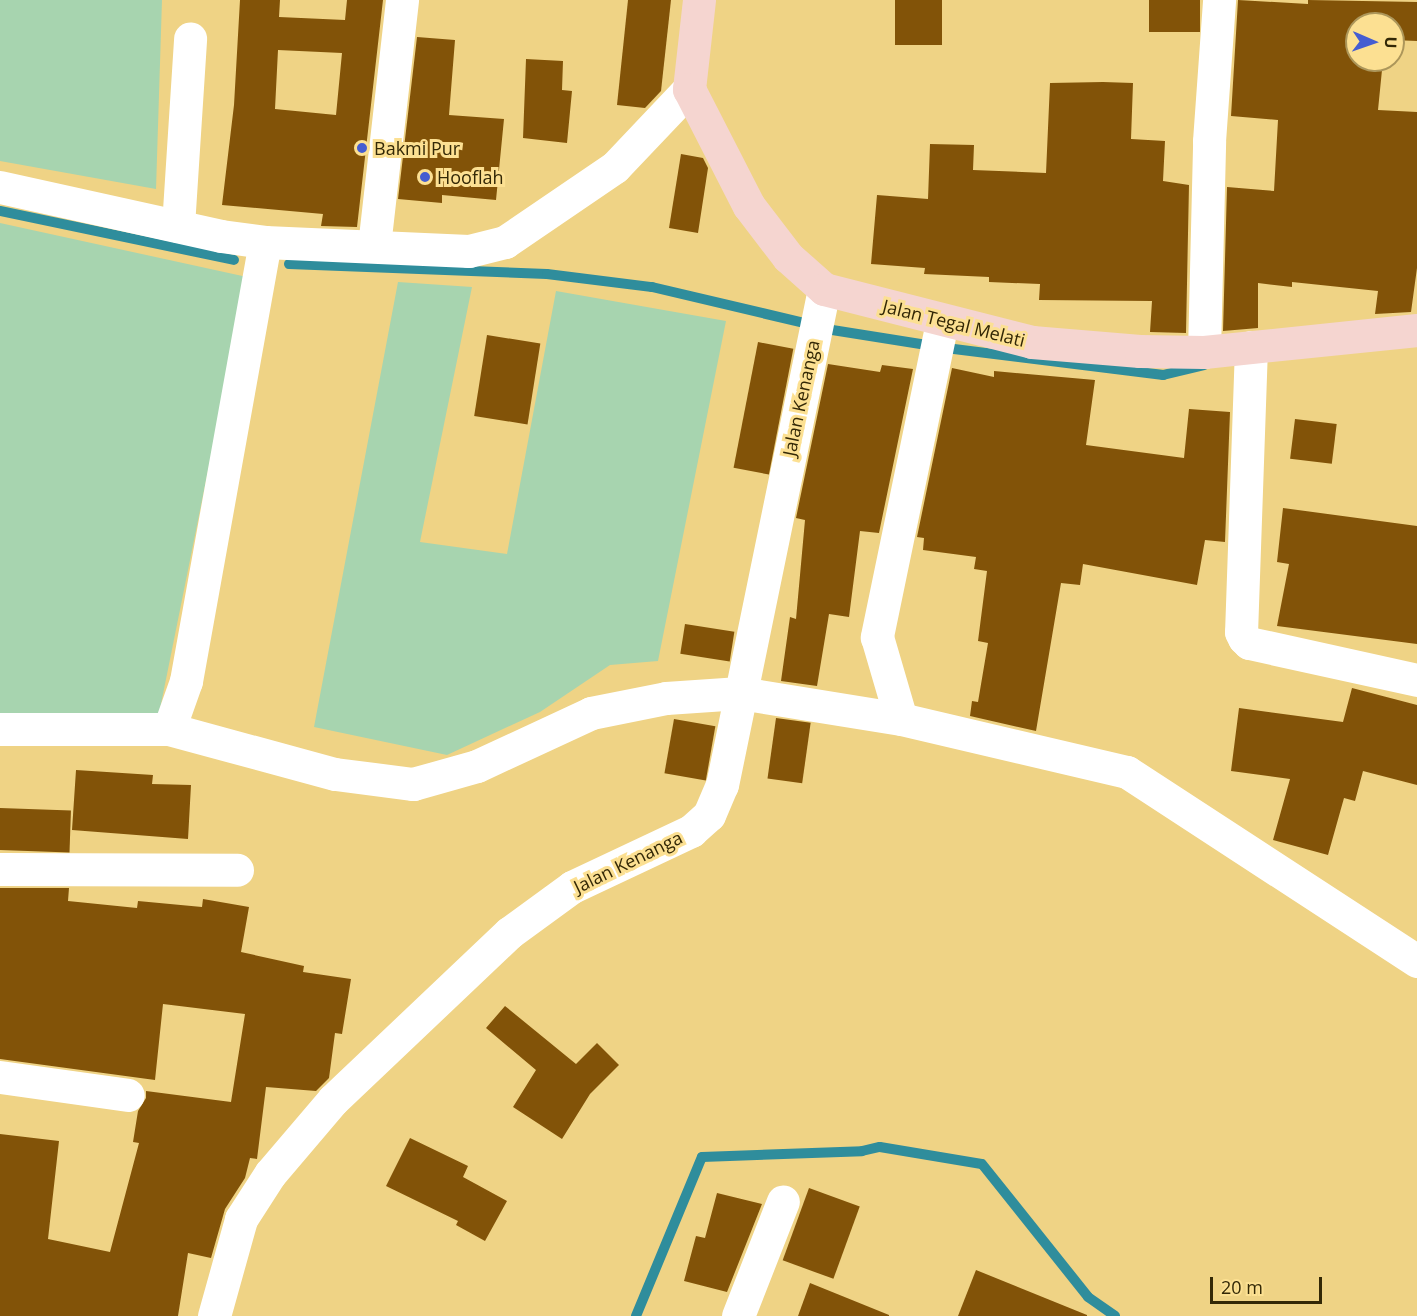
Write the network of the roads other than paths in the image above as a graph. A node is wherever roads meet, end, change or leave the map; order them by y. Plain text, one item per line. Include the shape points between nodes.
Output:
1 (402, 0) edge
2 (699, 0) edge
3 (1219, 0) edge
4 (190, 38) dead end
5 (689, 89) junction
6 (0, 187) edge
7 (178, 226) junction
8 (265, 242) junction
9 (374, 246) junction
10 (824, 289) junction
11 (942, 322) junction
12 (1417, 330) edge
13 (1251, 347) junction
14 (1204, 352) junction
15 (1417, 680) edge
16 (740, 693) junction
17 (901, 719) junction
18 (0, 729) edge
19 (169, 729) junction
20 (0, 869) edge
21 (237, 870) dead end
22 (1417, 961) edge
23 (0, 1077) edge
24 (128, 1095) dead end
25 (783, 1201) dead end
26 (214, 1316) edge
27 (738, 1316) edge

1 - 9 street
2 - 5 street
3 - 14 street via 1209,141
4 - 7 street
5 - 9 street via 615,167 505,242 469,251
5 - 10 street, Jalan Tegal Melati via 749,206 789,257
6 - 7 street
7 - 8 street
8 - 9 street
8 - 19 street via 186,681
10 - 11 street, Jalan Tegal Melati
10 - 16 street, Jalan Kenanga
11 - 14 street, Jalan Tegal Melati via 1032,342
11 - 17 street via 877,637
12 - 13 street, Jalan Tegal Melati
13 - 14 street, Jalan Tegal Melati
13 - 15 street via 1241,632 1249,643
16 - 17 street
16 - 19 street via 666,698 591,713 477,766 413,784 335,774
16 - 26 street, Jalan Kenanga via 722,785 710,815 691,831 572,887 509,933 333,1100 270,1174 241,1219
17 - 22 street via 1127,772
18 - 19 street
20 - 21 street
23 - 24 street
25 - 27 street

